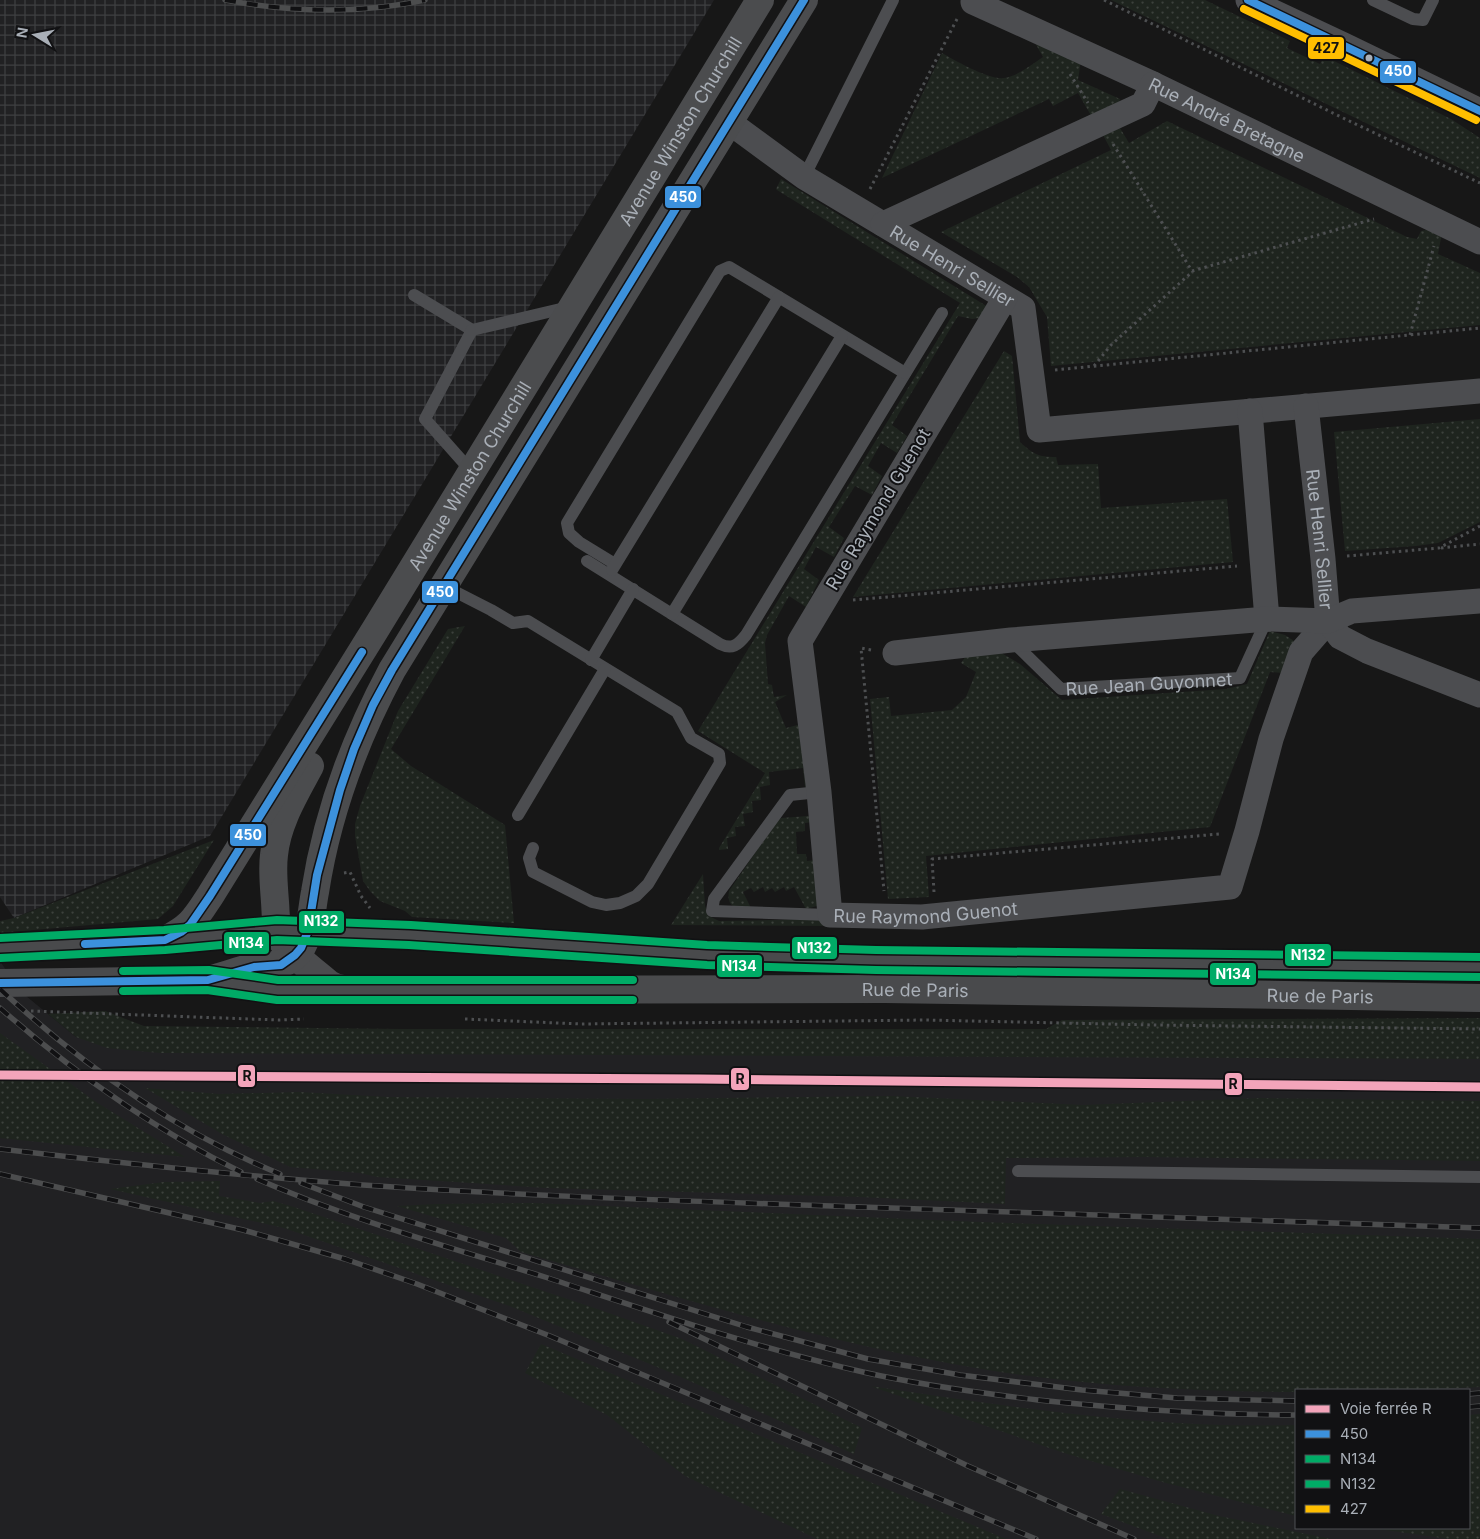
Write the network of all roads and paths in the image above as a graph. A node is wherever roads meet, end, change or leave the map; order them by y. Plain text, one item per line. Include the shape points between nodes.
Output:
1 (760, 0) edge
2 (804, 0) edge
3 (892, 0) edge
4 (1104, 0) edge
5 (1248, 0) edge
6 (1373, 0) edge
7 (1433, 0) edge
8 (973, 2) joint
9 (1046, 35) junction
10 (1153, 84) junction
11 (1480, 110) edge
12 (729, 122) junction
13 (1101, 124) junction
14 (804, 176) junction
15 (1480, 183) edge
16 (1410, 209) junction
17 (860, 210) junction
18 (1440, 223) junction
19 (883, 224) junction
20 (1480, 242) edge
21 (1192, 272) junction
22 (414, 295) dead end
23 (780, 298) junction
24 (1005, 298) junction
25 (574, 305) junction
26 (942, 313) dead end
27 (1480, 328) edge
28 (472, 330) junction
29 (1410, 335) junction
30 (842, 336) junction
31 (1093, 366) junction
32 (1032, 372) junction
33 (905, 373) junction
34 (1480, 391) edge
35 (1306, 406) junction
36 (1250, 411) junction
37 (472, 472) junction
38 (1480, 526) edge
39 (1480, 544) edge
40 (1439, 548) junction
41 (1324, 558) junction
42 (587, 561) dead end
43 (1263, 564) junction
44 (612, 569) junction
45 (444, 586) junction
46 (633, 589) junction
47 (1480, 601) edge
48 (822, 603) junction
49 (672, 614) junction
50 (1267, 619) junction
51 (1328, 621) junction
52 (375, 630) junction
53 (1011, 640) junction
54 (895, 653) joint
55 (590, 660) junction
56 (605, 669) junction
57 (1480, 695) edge
58 (819, 792) junction
59 (518, 815) dead end
60 (1247, 831) junction
61 (533, 848) dead end
62 (337, 873) dead end
63 (371, 909) dead end
64 (830, 915) junction
65 (886, 916) junction
66 (935, 916) junction
67 (277, 930) junction
68 (308, 931) junction
69 (166, 940) junction
70 (0, 948) edge
71 (296, 955) junction
72 (1480, 967) edge
73 (208, 980) junction
74 (0, 982) edge
75 (351, 991) junction
76 (1480, 998) edge
77 (29, 1011) dead end
78 (462, 1018) dead end
79 (307, 1019) dead end
80 (1480, 1029) edge
81 (1018, 1171) dead end
82 (1480, 1177) edge

1 - 25 main road, Avenue Winston Churchill
2 - 12 main road, Avenue Winston Churchill
3 - 14 lane
4 - 15 path
5 - 11 street
6 - 7 lane via 1413,19 1423,20
8 - 9 street, Rue André Bretagne
8 - 17 path via 965,2
9 - 10 street, Rue André Bretagne
9 - 13 path
10 - 13 street via 1143,104
10 - 16 street, Rue André Bretagne
12 - 14 street, Rue Henri Sellier
12 - 45 main road, Avenue Winston Churchill
13 - 19 street
13 - 21 path
14 - 17 street, Rue Henri Sellier
16 - 18 street, Rue André Bretagne
16 - 21 path
17 - 19 street, Rue Henri Sellier
18 - 20 street, Rue André Bretagne
18 - 29 path
19 - 24 street, Rue Henri Sellier
21 - 31 path via 1111,345
22 - 28 lane
23 - 30 lane
23 - 44 lane
23 - 44 lane via 729,267 720,271 567,523 569,533
24 - 32 street, Rue Henri Sellier via 1023,308
24 - 48 street, Rue Raymond Guenot
25 - 28 lane
25 - 37 main road, Avenue Winston Churchill
26 - 33 lane
27 - 29 path
28 - 37 lane via 424,419
29 - 31 path
30 - 33 lane
30 - 49 lane
31 - 32 path
32 - 36 street, Rue Henri Sellier via 1039,430
33 - 49 lane via 739,644 727,648
34 - 35 street, Rue Henri Sellier
35 - 36 street, Rue Henri Sellier
35 - 41 street, Rue Henri Sellier
36 - 43 street
37 - 52 main road, Avenue Winston Churchill
38 - 40 path
39 - 40 path
40 - 41 path
41 - 51 street, Rue Henri Sellier
42 - 44 lane
43 - 48 path
43 - 50 street
44 - 46 lane
45 - 55 lane via 513,623 528,621
45 - 68 main road, Avenue Winston Churchill via 392,670 354,749 325,843
46 - 49 lane
46 - 55 lane
47 - 51 street via 1352,612
48 - 58 street, Rue Raymond Guenot via 800,641
50 - 51 street
50 - 53 street
50 - 53 lane, Rue Jean Guyonnet via 1240,678 1061,689
51 - 57 street, Rue Henri Sellier via 1340,637 1367,651
51 - 60 street, Rue Raymond Guenot via 1301,652 1271,739
52 - 67 main road via 279,833 273,856
52 - 69 main road, Avenue Winston Churchill via 201,909 190,925
53 - 54 street
54 - 65 path via 861,648
55 - 56 lane
56 - 59 lane
56 - 61 lane via 677,712 691,738 719,754 720,763 648,884 636,896 606,905 592,902 534,872 529,858
58 - 64 street, Rue Raymond Guenot
58 - 64 lane via 790,795 714,899 712,912
60 - 66 street, Rue Raymond Guenot via 1230,887
60 - 66 path via 932,859
62 - 63 path via 350,872
64 - 65 street, Rue Raymond Guenot
65 - 66 street, Rue Raymond Guenot
67 - 68 main road, Rue de Paris
67 - 69 main road, Rue de Paris
67 - 71 main road via 288,949
68 - 71 main road, Avenue Winston Churchill
68 - 72 main road, Rue de Paris via 707,955
69 - 70 main road, Rue de Paris
71 - 73 main road via 281,964 254,967
71 - 75 main road via 329,984
73 - 74 main road, Rue de Paris
73 - 75 main road, Rue de Paris via 277,990
75 - 76 main road, Rue de Paris via 885,989
77 - 79 path
78 - 80 path via 581,1024 925,1020
81 - 82 lane

